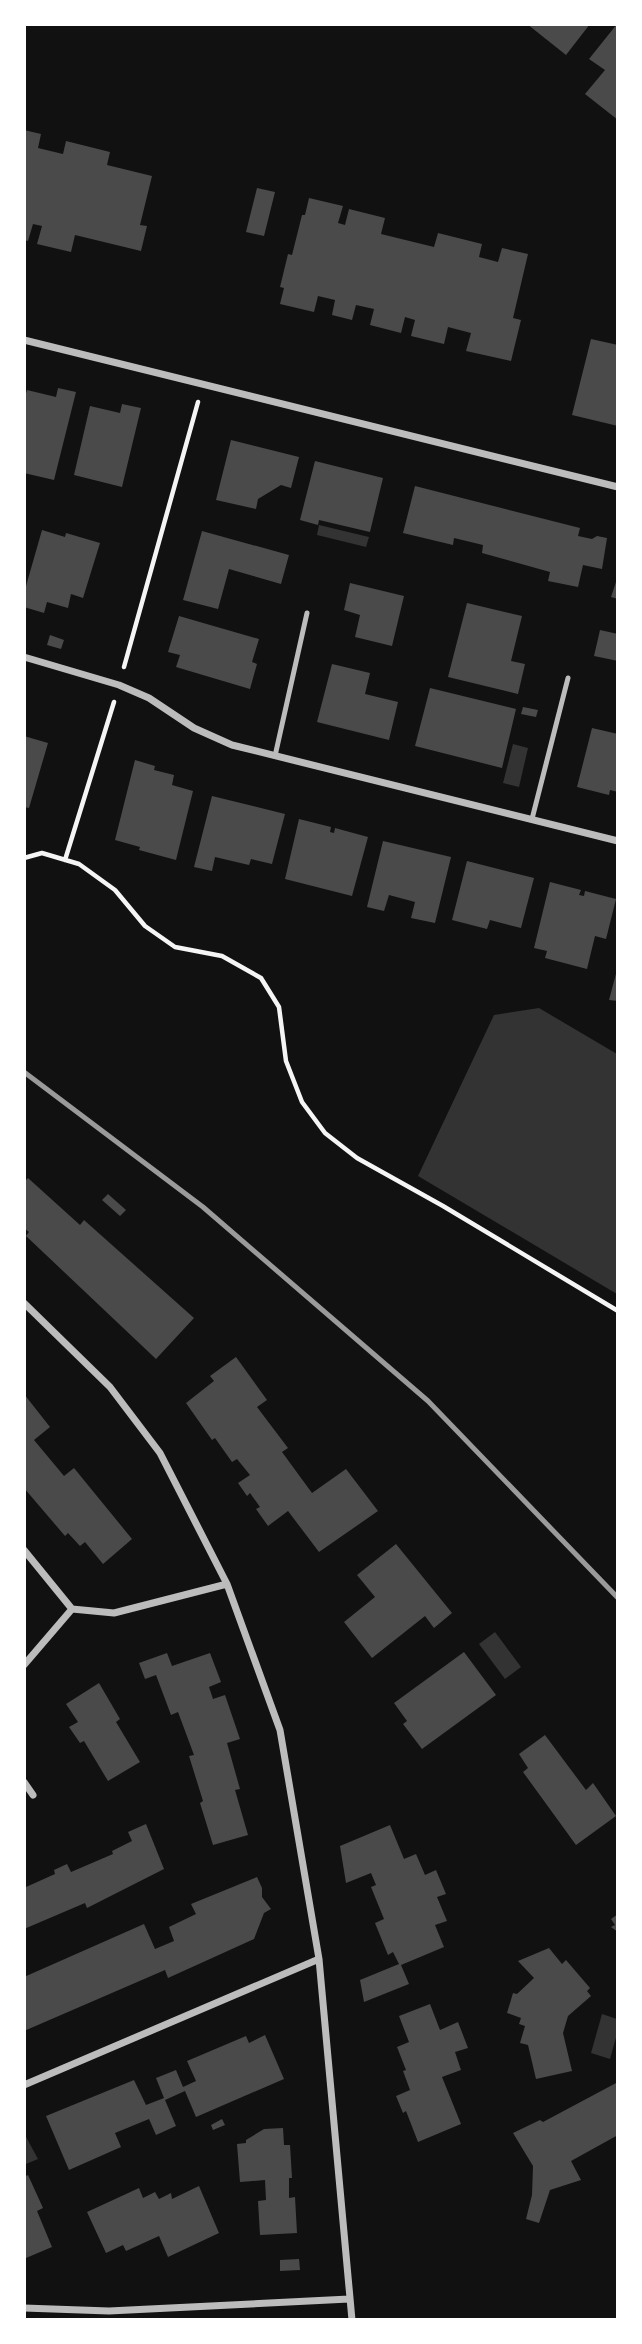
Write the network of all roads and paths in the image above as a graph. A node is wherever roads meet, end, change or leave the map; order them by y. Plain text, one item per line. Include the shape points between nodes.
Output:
1 (24, 340) edge
2 (203, 384) junction
3 (618, 487) edge
4 (307, 613) dead end
5 (24, 657) edge
6 (568, 678) dead end
7 (120, 685) junction
8 (275, 756) junction
9 (532, 819) junction
10 (618, 841) edge
11 (24, 858) edge
12 (65, 860) junction
13 (24, 1303) edge
14 (618, 1311) edge
15 (24, 1550) edge
16 (227, 1584) junction
17 (72, 1609) junction
18 (24, 1665) edge
19 (24, 1782) edge
20 (33, 1795) dead end
21 (319, 1959) junction
22 (24, 2085) edge
23 (349, 2299) junction
24 (24, 2308) edge
25 (109, 2311) junction
26 (105, 2319) edge
27 (352, 2319) edge

1 - 2 street
2 - 3 street
2 - 7 path
4 - 8 lane
5 - 7 street
6 - 9 lane
7 - 8 street via 194,728 232,745
7 - 12 path
8 - 9 street
9 - 10 street
11 - 12 path via 42,853
12 - 14 path via 79,864 115,890 145,926 175,947 222,956 261,978 279,1007 286,1061 302,1102 325,1133 357,1158
13 - 16 street via 110,1387 160,1453
15 - 17 street
16 - 17 street via 114,1613
16 - 21 street via 280,1730
17 - 18 street
19 - 20 street
21 - 22 street
21 - 23 street
23 - 25 street
23 - 27 street
24 - 25 street
25 - 26 street

